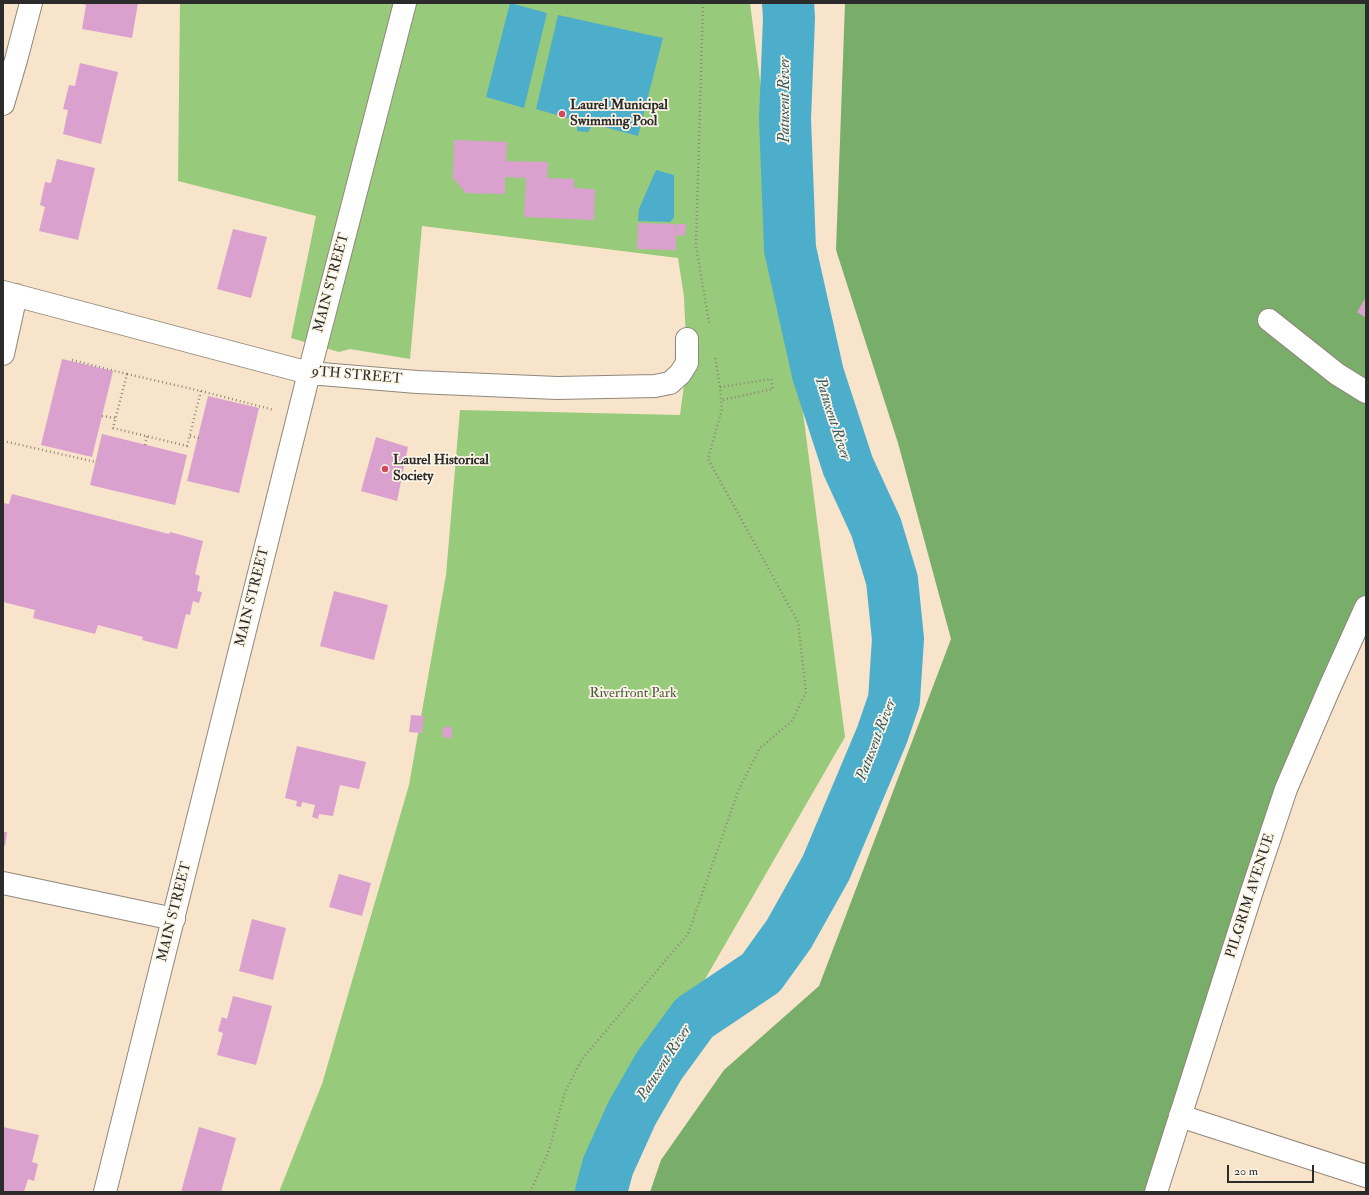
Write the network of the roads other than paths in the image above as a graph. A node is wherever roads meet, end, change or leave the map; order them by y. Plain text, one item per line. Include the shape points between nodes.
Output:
1 (31, 3) edge
2 (405, 3) edge
3 (3, 104) edge
4 (10, 293) edge
5 (1269, 320) dead end
6 (687, 339) dead end
7 (3, 354) edge
8 (309, 373) junction
9 (1366, 392) edge
10 (1366, 608) edge
11 (3, 883) edge
12 (174, 919) junction
13 (1180, 1116) junction
14 (1366, 1176) edge
15 (105, 1192) edge
16 (1156, 1192) edge

1 - 3 street
2 - 8 street, MAIN STREET
4 - 7 street
4 - 8 street, 9TH STREET
5 - 9 street via 1337,374
6 - 8 street, 9TH STREET via 687,363 680,374 670,383 655,386 549,388 417,382
8 - 12 street, MAIN STREET
10 - 13 street, PILGRIM AVENUE via 1286,789
11 - 12 street
12 - 15 street, MAIN STREET
13 - 14 street
13 - 16 street, PILGRIM AVENUE

